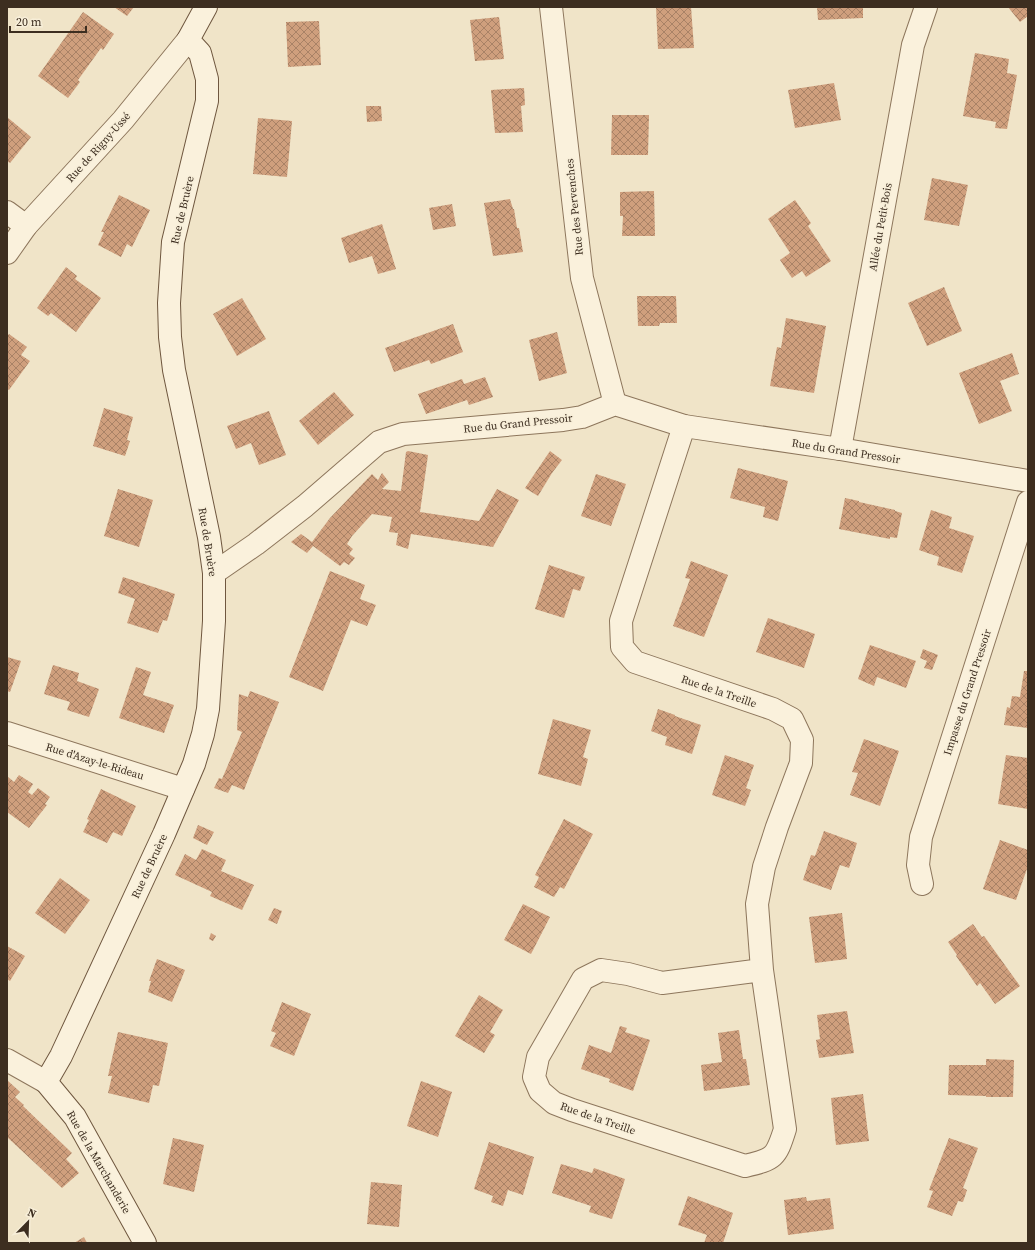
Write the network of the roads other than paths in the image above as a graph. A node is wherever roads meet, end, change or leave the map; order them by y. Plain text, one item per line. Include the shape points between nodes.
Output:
1 (206, 7) edge
2 (551, 7) edge
3 (926, 7) edge
4 (188, 40) junction
5 (7, 212) edge
6 (26, 226) junction
7 (7, 253) edge
8 (615, 404) junction
9 (684, 426) junction
10 (840, 449) junction
11 (1028, 481) edge
12 (1028, 502) edge
13 (214, 573) junction
14 (7, 733) edge
15 (183, 789) junction
16 (922, 884) dead end
17 (762, 970) junction
18 (7, 1060) edge
19 (46, 1082) junction
20 (145, 1243) edge

1 - 4 street
2 - 8 street, Rue des Pervenches via 582,278
3 - 10 street, Allée du Petit-Bois via 913,45
4 - 6 street, Rue de Rigny-Ussé via 123,120
4 - 13 street, Rue de Bruère via 200,53 207,79 207,101 173,242 169,303 170,337 174,370 209,537
5 - 6 street
6 - 7 street, Rue de Rigny-Ussé
8 - 9 street, Rue du Grand Pressoir
8 - 13 street, Rue du Grand Pressoir via 582,417 563,420 390,437 379,442 305,506
9 - 10 street, Rue du Grand Pressoir
9 - 17 street, Rue de la Treille via 620,621 622,647 635,662 773,709 792,719 802,740 801,763 764,867 757,904
10 - 11 street, Rue du Grand Pressoir
12 - 16 street, Impasse du Grand Pressoir via 921,837 918,865
13 - 15 street, Rue de Bruère via 214,621 208,709 194,764
14 - 15 street, Rue d'Azay-le-Rideau
15 - 19 street, Rue de Bruère via 61,1056
17 - 17 street, Rue de la Treille via 785,1129 779,1149 767,1160 745,1166 572,1110 554,1103 540,1091 534,1077 538,1057 583,979 601,970 662,983
18 - 19 street, Rue de la Marchanderie
19 - 20 street, Rue de la Marchanderie via 75,1118

